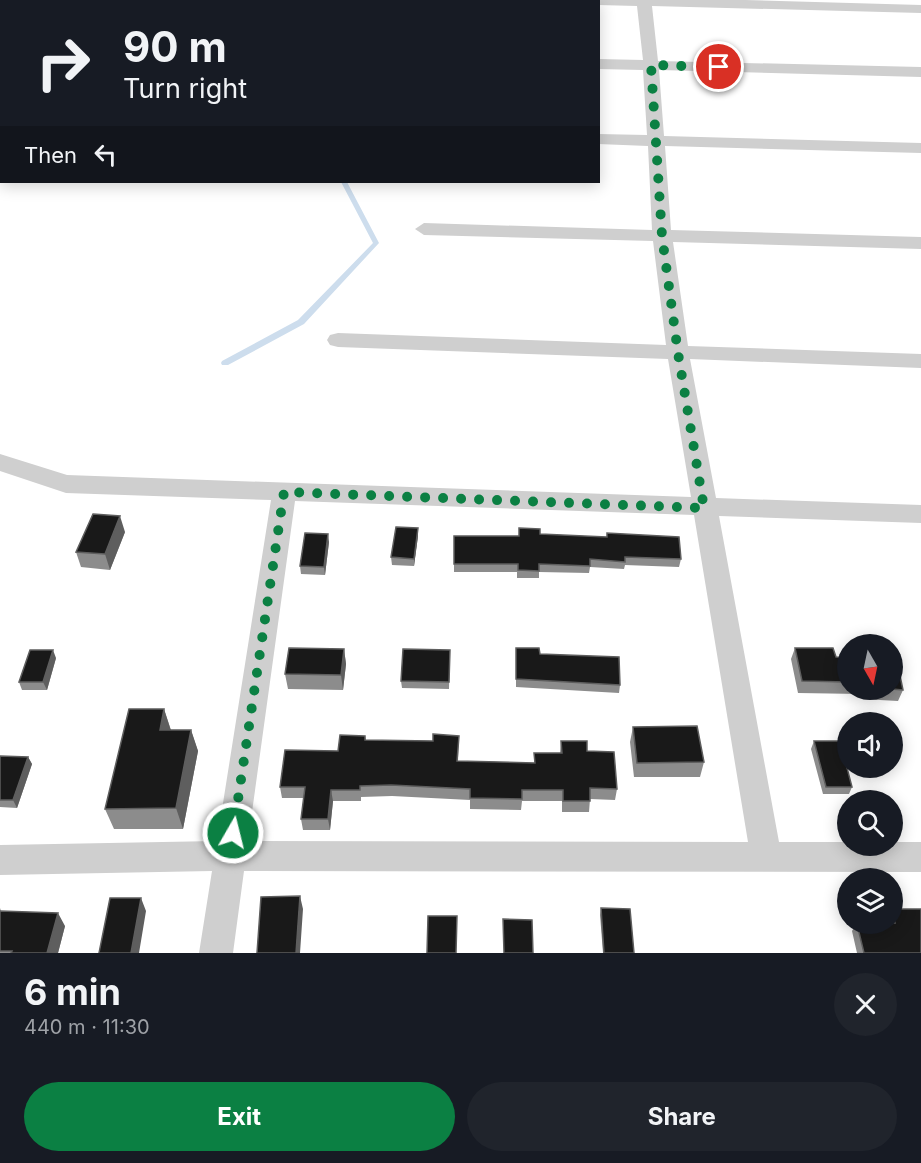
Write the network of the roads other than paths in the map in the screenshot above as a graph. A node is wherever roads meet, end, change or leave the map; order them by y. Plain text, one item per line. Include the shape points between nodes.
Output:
1 (600, 0) edge
2 (644, 1) edge
3 (921, 9) edge
4 (600, 64) edge
5 (651, 65) junction
6 (921, 72) edge
7 (600, 140) edge
8 (656, 141) junction
9 (921, 148) edge
10 (424, 229) dead end
11 (662, 236) junction
12 (921, 243) edge
13 (338, 340) dead end
14 (678, 353) junction
15 (921, 362) edge
16 (0, 462) edge
17 (284, 492) junction
18 (704, 508) junction
19 (921, 514) edge
20 (230, 856) junction
21 (766, 857) junction
22 (921, 857) edge
23 (0, 860) edge
24 (216, 953) edge

1 - 2 street
2 - 3 street
2 - 5 street
4 - 5 street
5 - 6 street
5 - 8 street
7 - 8 street
8 - 9 street
8 - 11 street
10 - 11 street
11 - 12 street
11 - 14 street
13 - 14 street
14 - 15 street
14 - 18 street
16 - 17 street via 66,484
17 - 18 street
17 - 20 street
18 - 19 street
18 - 21 street
20 - 21 street
20 - 23 street
20 - 24 street
21 - 22 street

